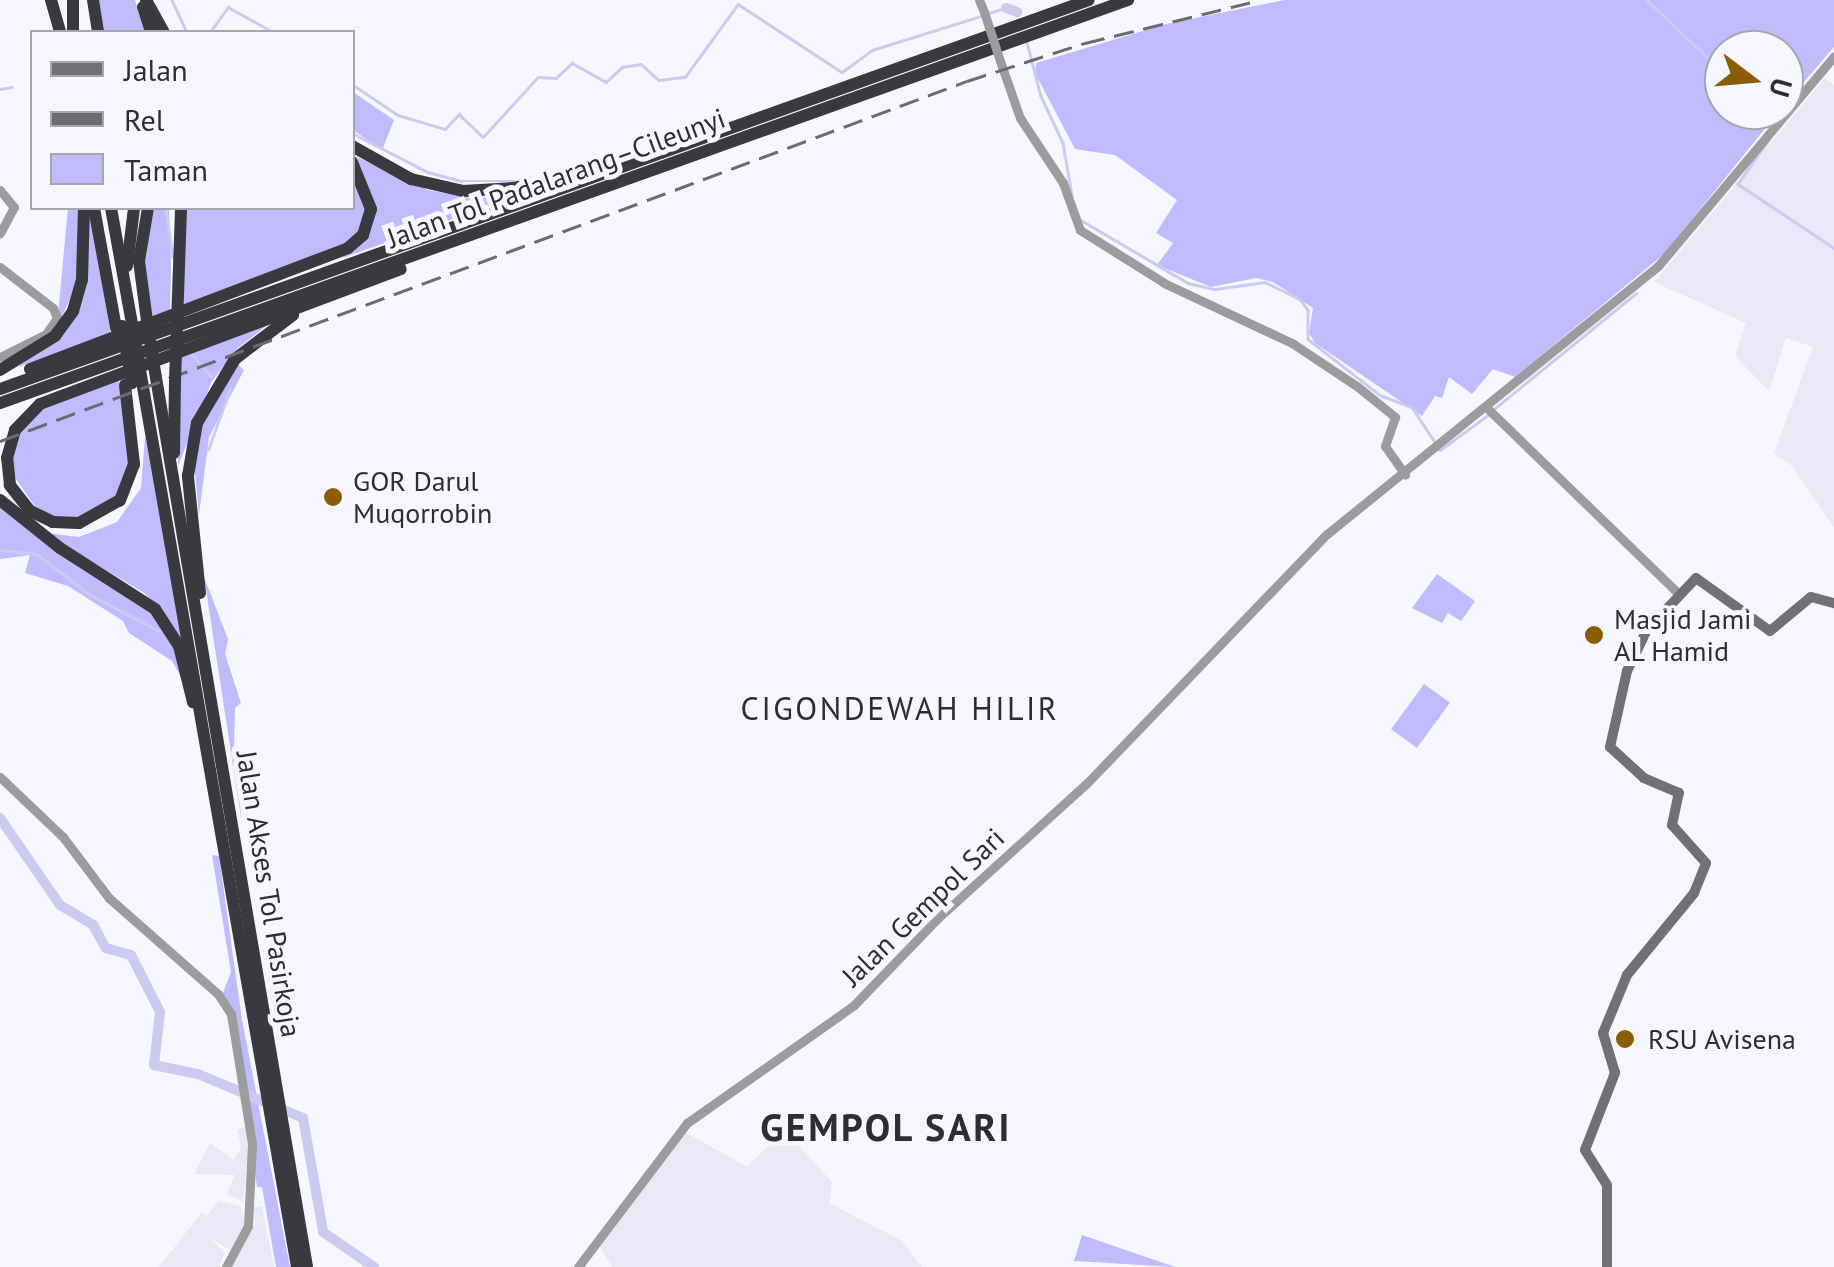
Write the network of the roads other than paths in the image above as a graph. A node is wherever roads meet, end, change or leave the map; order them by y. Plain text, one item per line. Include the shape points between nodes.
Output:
1 (51, 0) edge
2 (73, 0) edge
3 (93, 0) edge
4 (978, 0) edge
5 (1089, 0) edge
6 (1128, 0) edge
7 (145, 5) edge
8 (59, 30) edge
9 (73, 30) edge
10 (98, 30) edge
11 (150, 30) edge
12 (163, 30) edge
13 (1834, 56) edge
14 (355, 145) edge
15 (677, 146) junction
16 (355, 170) edge
17 (0, 190) edge
18 (574, 200) junction
19 (84, 210) edge
20 (95, 210) edge
21 (102, 210) edge
22 (111, 210) edge
23 (134, 210) edge
24 (148, 210) edge
25 (181, 210) edge
26 (0, 233) edge
27 (0, 267) edge
28 (354, 286) junction
29 (125, 326) junction
30 (0, 357) edge
31 (147, 368) junction
32 (0, 370) edge
33 (0, 380) edge
34 (129, 384) junction
35 (0, 389) edge
36 (0, 403) edge
37 (1491, 412) junction
38 (1405, 474) junction
39 (2, 501) edge
40 (175, 531) junction
41 (1677, 592) junction
42 (1834, 603) edge
43 (221, 756) junction
44 (0, 777) edge
45 (222, 831) junction
46 (272, 1095) junction
47 (278, 1129) junction
48 (226, 1267) edge
49 (297, 1267) edge
50 (307, 1267) edge
51 (578, 1267) edge
52 (1607, 1267) edge

1 - 8 highway
2 - 9 highway
3 - 10 highway
4 - 38 street, bridge via 1020,118 1063,183 1080,230 1166,284 1292,343 1358,387 1394,416 1385,446
5 - 15 highway, Jalan Tol Padalarang–Cileunyi
6 - 18 highway, Jalan Tol Padalarang–Cileunyi
7 - 11 highway
7 - 12 highway
13 - 37 street, Jalan Gempol Sari via 1658,266
14 - 15 highway via 434,186 488,192
15 - 35 highway, Jalan Tol Padalarang–Cileunyi
16 - 33 highway via 370,209 363,235 348,248
17 - 26 street via 14,207
18 - 28 highway
18 - 36 highway, Jalan Tol Padalarang–Cileunyi
19 - 32 highway via 82,279 73,312 55,336
20 - 29 highway
21 - 29 highway
22 - 29 highway
23 - 29 highway
24 - 31 highway, bridge via 140,261
25 - 40 highway, bridge
27 - 30 street via 57,318 46,334
28 - 34 highway via 80,385 32,410 15,430 6,467 14,493 30,510 53,522 79,524 120,500 134,464
28 - 43 highway via 279,323 244,350 210,394 192,438 189,502
29 - 31 highway, bridge
29 - 34 highway, bridge
31 - 40 highway
34 - 39 highway via 141,464 119,512 96,527 63,531
37 - 38 street, Jalan Gempol Sari
37 - 41 street
38 - 51 street, Jalan Gempol Sari via 1344,519 1088,782 966,891 854,1005 687,1124
39 - 45 highway via 60,548 140,595 170,628 185,665
40 - 43 highway, Jalan Akses Tol Pasirkoja
40 - 45 highway, Jalan Akses Tol Pasirkoja
41 - 42 main road via 1702,579 1770,632 1811,597
41 - 52 main road via 1633,652 1609,744 1644,778 1679,793 1672,825 1706,863 1701,884 1630,970 1603,1033 1615,1072 1585,1150 1608,1186
43 - 46 highway, Jalan Akses Tol Pasirkoja
44 - 48 street via 63,837 109,898 226,1003 248,1100 249,1214
45 - 46 highway, Jalan Akses Tol Pasirkoja
46 - 47 highway, Jalan Akses Tol Pasirkoja
47 - 49 highway, Jalan Akses Tol Pasirkoja
47 - 50 highway, Jalan Akses Tol Pasirkoja

